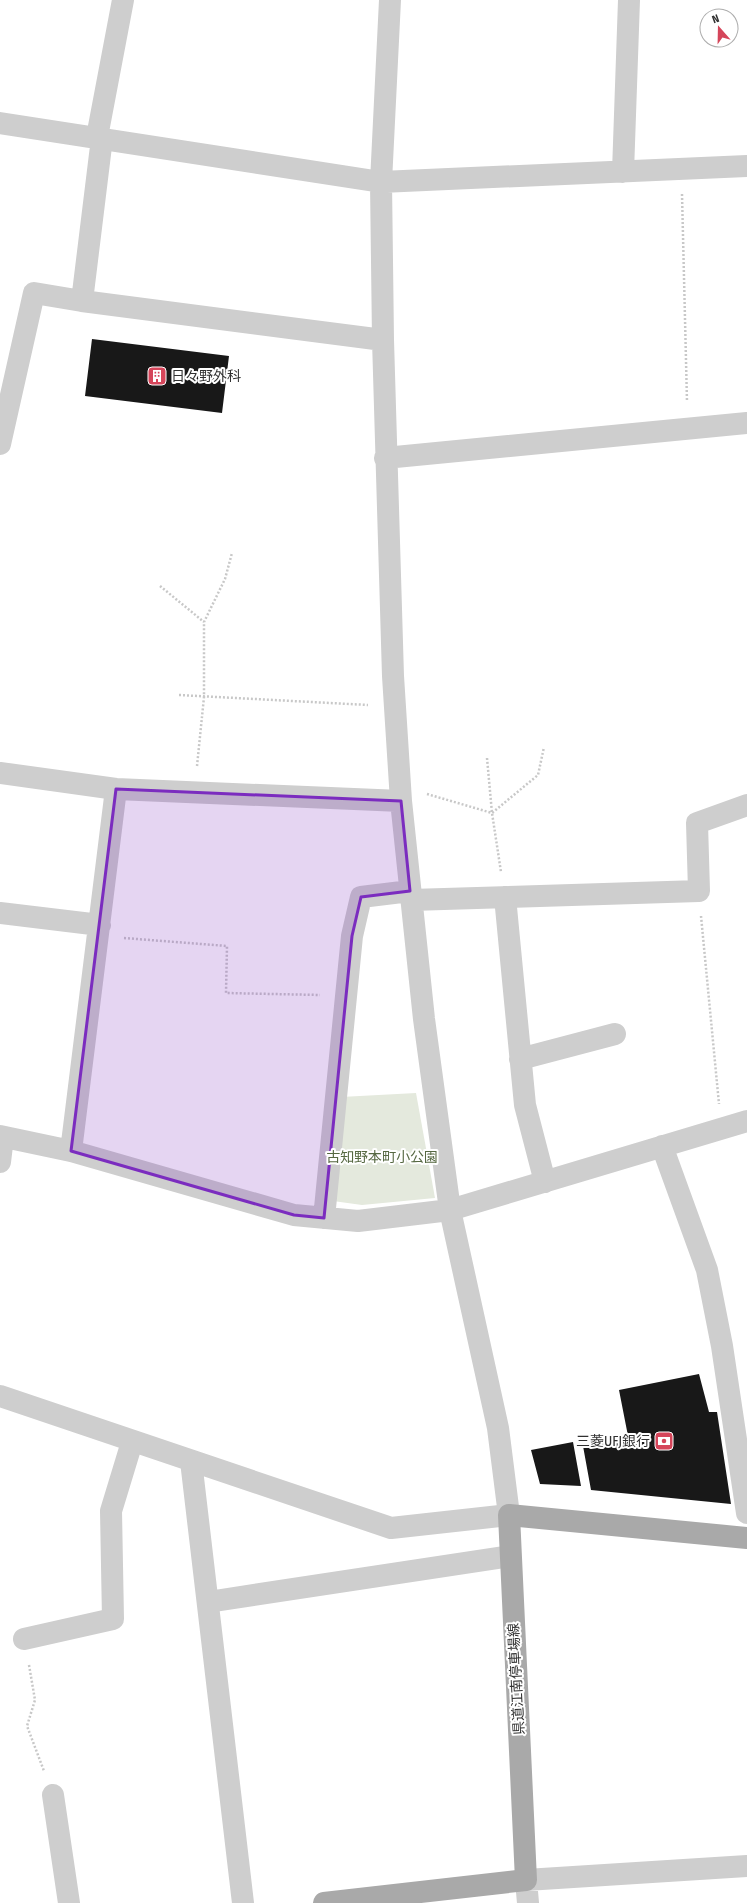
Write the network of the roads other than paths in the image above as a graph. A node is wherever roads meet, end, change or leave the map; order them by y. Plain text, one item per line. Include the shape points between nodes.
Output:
1 (124, 0) edge
2 (390, 0) edge
3 (629, 0) edge
4 (0, 123) edge
5 (99, 138) junction
6 (747, 166) edge
7 (623, 172) junction
8 (381, 182) junction
9 (82, 302) junction
10 (383, 340) junction
11 (747, 423) edge
12 (1, 433) edge
13 (385, 458) junction
14 (0, 773) edge
15 (116, 789) junction
16 (401, 794) junction
17 (747, 805) edge
18 (411, 896) junction
19 (505, 897) junction
20 (0, 914) edge
21 (99, 931) junction
22 (615, 1034) dead end
23 (520, 1059) junction
24 (747, 1121) edge
25 (1, 1137) edge
26 (662, 1146) junction
27 (71, 1151) junction
28 (0, 1162) edge
29 (545, 1182) junction
30 (450, 1210) junction
31 (324, 1218) junction
32 (0, 1396) edge
33 (132, 1442) junction
34 (191, 1461) junction
35 (747, 1513) edge
36 (509, 1515) junction
37 (747, 1538) edge
38 (510, 1556) junction
39 (208, 1602) junction
40 (24, 1639) road end
41 (53, 1795) road end
42 (747, 1866) edge
43 (526, 1880) junction
44 (69, 1903) edge
45 (243, 1903) edge
46 (324, 1903) edge
47 (528, 1903) edge

1 - 5 street
2 - 8 street
3 - 7 street
4 - 5 street
5 - 8 street
5 - 9 street
6 - 7 street
7 - 8 street
8 - 10 street
9 - 10 street
9 - 12 street via 34,293
10 - 13 street
11 - 13 street
13 - 16 street
14 - 15 street
15 - 16 street
15 - 21 street
16 - 18 street
17 - 19 street via 697,823 699,891
18 - 19 street
18 - 30 street via 424,1020
18 - 31 street via 362,898 352,936
19 - 23 street
20 - 21 street
21 - 27 street
22 - 23 street
23 - 29 street via 525,1105
24 - 26 street
25 - 27 street
25 - 28 street
26 - 29 street
26 - 35 street via 707,1270 722,1346
27 - 31 street via 294,1215
29 - 30 street
30 - 31 street via 358,1221
30 - 36 street via 498,1428
32 - 33 street
33 - 34 street
33 - 40 street via 111,1511 113,1619
34 - 36 street via 391,1528
34 - 39 street
36 - 37 main road
36 - 38 main road, 県道江南停車場線
38 - 39 street
38 - 43 main road, 県道江南停車場線
39 - 45 street
41 - 44 street
42 - 43 street
43 - 46 main road
43 - 47 street

